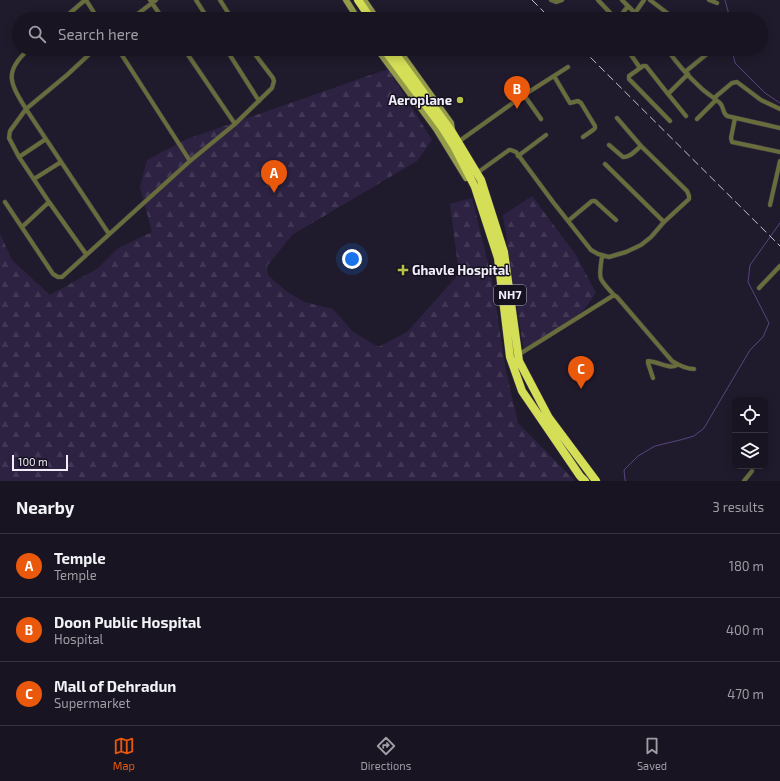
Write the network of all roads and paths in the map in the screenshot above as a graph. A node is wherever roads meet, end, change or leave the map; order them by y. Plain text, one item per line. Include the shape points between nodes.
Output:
1 (86, 0) edge
2 (196, 0) edge
3 (220, 0) edge
4 (346, 0) edge
5 (352, 0) edge
6 (358, 0) edge
7 (364, 0) edge
8 (551, 0) edge
9 (562, 0) edge
10 (598, 0) edge
11 (622, 0) edge
12 (644, 0) edge
13 (650, 0) edge
14 (709, 0) edge
15 (153, 1) edge
16 (717, 3) dead end
17 (628, 6) junction
18 (71, 12) edge
19 (94, 12) edge
20 (140, 12) edge
21 (159, 12) edge
22 (204, 12) edge
23 (228, 12) edge
24 (354, 12) edge
25 (360, 12) edge
26 (366, 12) edge
27 (372, 12) edge
28 (610, 12) edge
29 (623, 12) edge
30 (634, 12) edge
31 (636, 12) edge
32 (665, 12) edge
33 (22, 56) edge
34 (87, 56) edge
35 (122, 56) edge
36 (189, 56) edge
37 (230, 56) edge
38 (256, 56) edge
39 (382, 56) edge
40 (389, 56) edge
41 (397, 56) edge
42 (403, 56) edge
43 (632, 56) edge
44 (672, 56) edge
45 (705, 56) edge
46 (568, 67) dead end
47 (640, 68) junction
48 (687, 73) junction
49 (554, 76) junction
50 (668, 94) junction
51 (524, 95) junction
52 (715, 99) junction
53 (259, 101) junction
54 (26, 109) junction
55 (780, 109) edge
56 (686, 116) dead end
57 (617, 118) dead end
58 (735, 118) junction
59 (540, 119) dead end
60 (697, 119) dead end
61 (670, 121) dead end
62 (235, 124) junction
63 (780, 128) edge
64 (449, 133) junction
65 (546, 135) dead end
66 (583, 136) dead end
67 (46, 139) junction
68 (609, 145) dead end
69 (454, 146) junction
70 (641, 146) junction
71 (780, 152) edge
72 (518, 156) junction
73 (19, 157) junction
74 (780, 160) edge
75 (190, 161) junction
76 (61, 162) junction
77 (606, 164) dead end
78 (477, 173) junction
79 (34, 179) junction
80 (5, 202) dead end
81 (49, 202) junction
82 (770, 205) dead end
83 (616, 220) dead end
84 (568, 221) junction
85 (664, 222) junction
86 (22, 227) junction
87 (109, 234) junction
88 (86, 254) junction
89 (602, 256) junction
90 (780, 266) edge
91 (759, 288) dead end
92 (614, 295) junction
93 (518, 355) junction
94 (677, 365) junction
95 (694, 370) dead end
96 (654, 378) dead end
97 (752, 471) dead end
98 (585, 481) edge
99 (596, 481) edge
100 (744, 481) edge

1 - 18 street
1 - 19 street
2 - 22 street
3 - 23 street
4 - 24 street
5 - 25 highway
6 - 26 highway
7 - 27 street
8 - 9 street
10 - 28 street
11 - 17 street
12 - 31 street
13 - 32 street
14 - 16 street
15 - 20 street
15 - 21 street
17 - 29 street
17 - 30 street
33 - 54 street via 14,66 12,83
34 - 54 street
35 - 75 street
36 - 62 street
37 - 53 street
38 - 53 street via 274,81 272,88
39 - 69 street via 436,129
40 - 64 highway, NH7
41 - 64 highway, NH7
42 - 64 street via 451,123
43 - 47 street
44 - 48 street
45 - 48 street
46 - 49 street
47 - 50 street via 645,65 648,67
47 - 61 street via 629,76 629,79
48 - 50 street
48 - 52 street
49 - 51 street
49 - 66 street via 569,102 581,103 595,126
50 - 56 street
51 - 59 street
51 - 69 street
52 - 55 street via 732,83 737,82 760,100
52 - 58 street via 722,105 724,114
52 - 60 street
53 - 62 street
54 - 67 street
54 - 73 street via 9,135
57 - 70 street
58 - 63 street
58 - 71 street via 732,142
62 - 75 street
64 - 69 highway, NH7
65 - 72 street
67 - 73 street
67 - 76 street
68 - 70 street via 626,158
69 - 78 highway, NH7
69 - 98 highway, NH7 via 475,187 498,258 510,357 522,391
70 - 85 street via 690,196
72 - 78 street via 514,150 509,150
72 - 84 street
73 - 79 street
74 - 82 street
75 - 87 street
76 - 79 street
76 - 87 street
77 - 85 street
78 - 93 highway, NH7 via 504,252
79 - 81 street
80 - 86 street
81 - 86 street
81 - 88 street
83 - 84 street via 592,201
84 - 89 street via 591,250
85 - 89 street via 641,245 617,255
86 - 88 street via 56,276 62,276
87 - 88 street
89 - 92 street via 600,278
90 - 91 street
92 - 93 street
92 - 94 street
93 - 99 highway, NH7 via 549,418
94 - 95 street
94 - 96 street via 672,367 648,361
97 - 100 street

